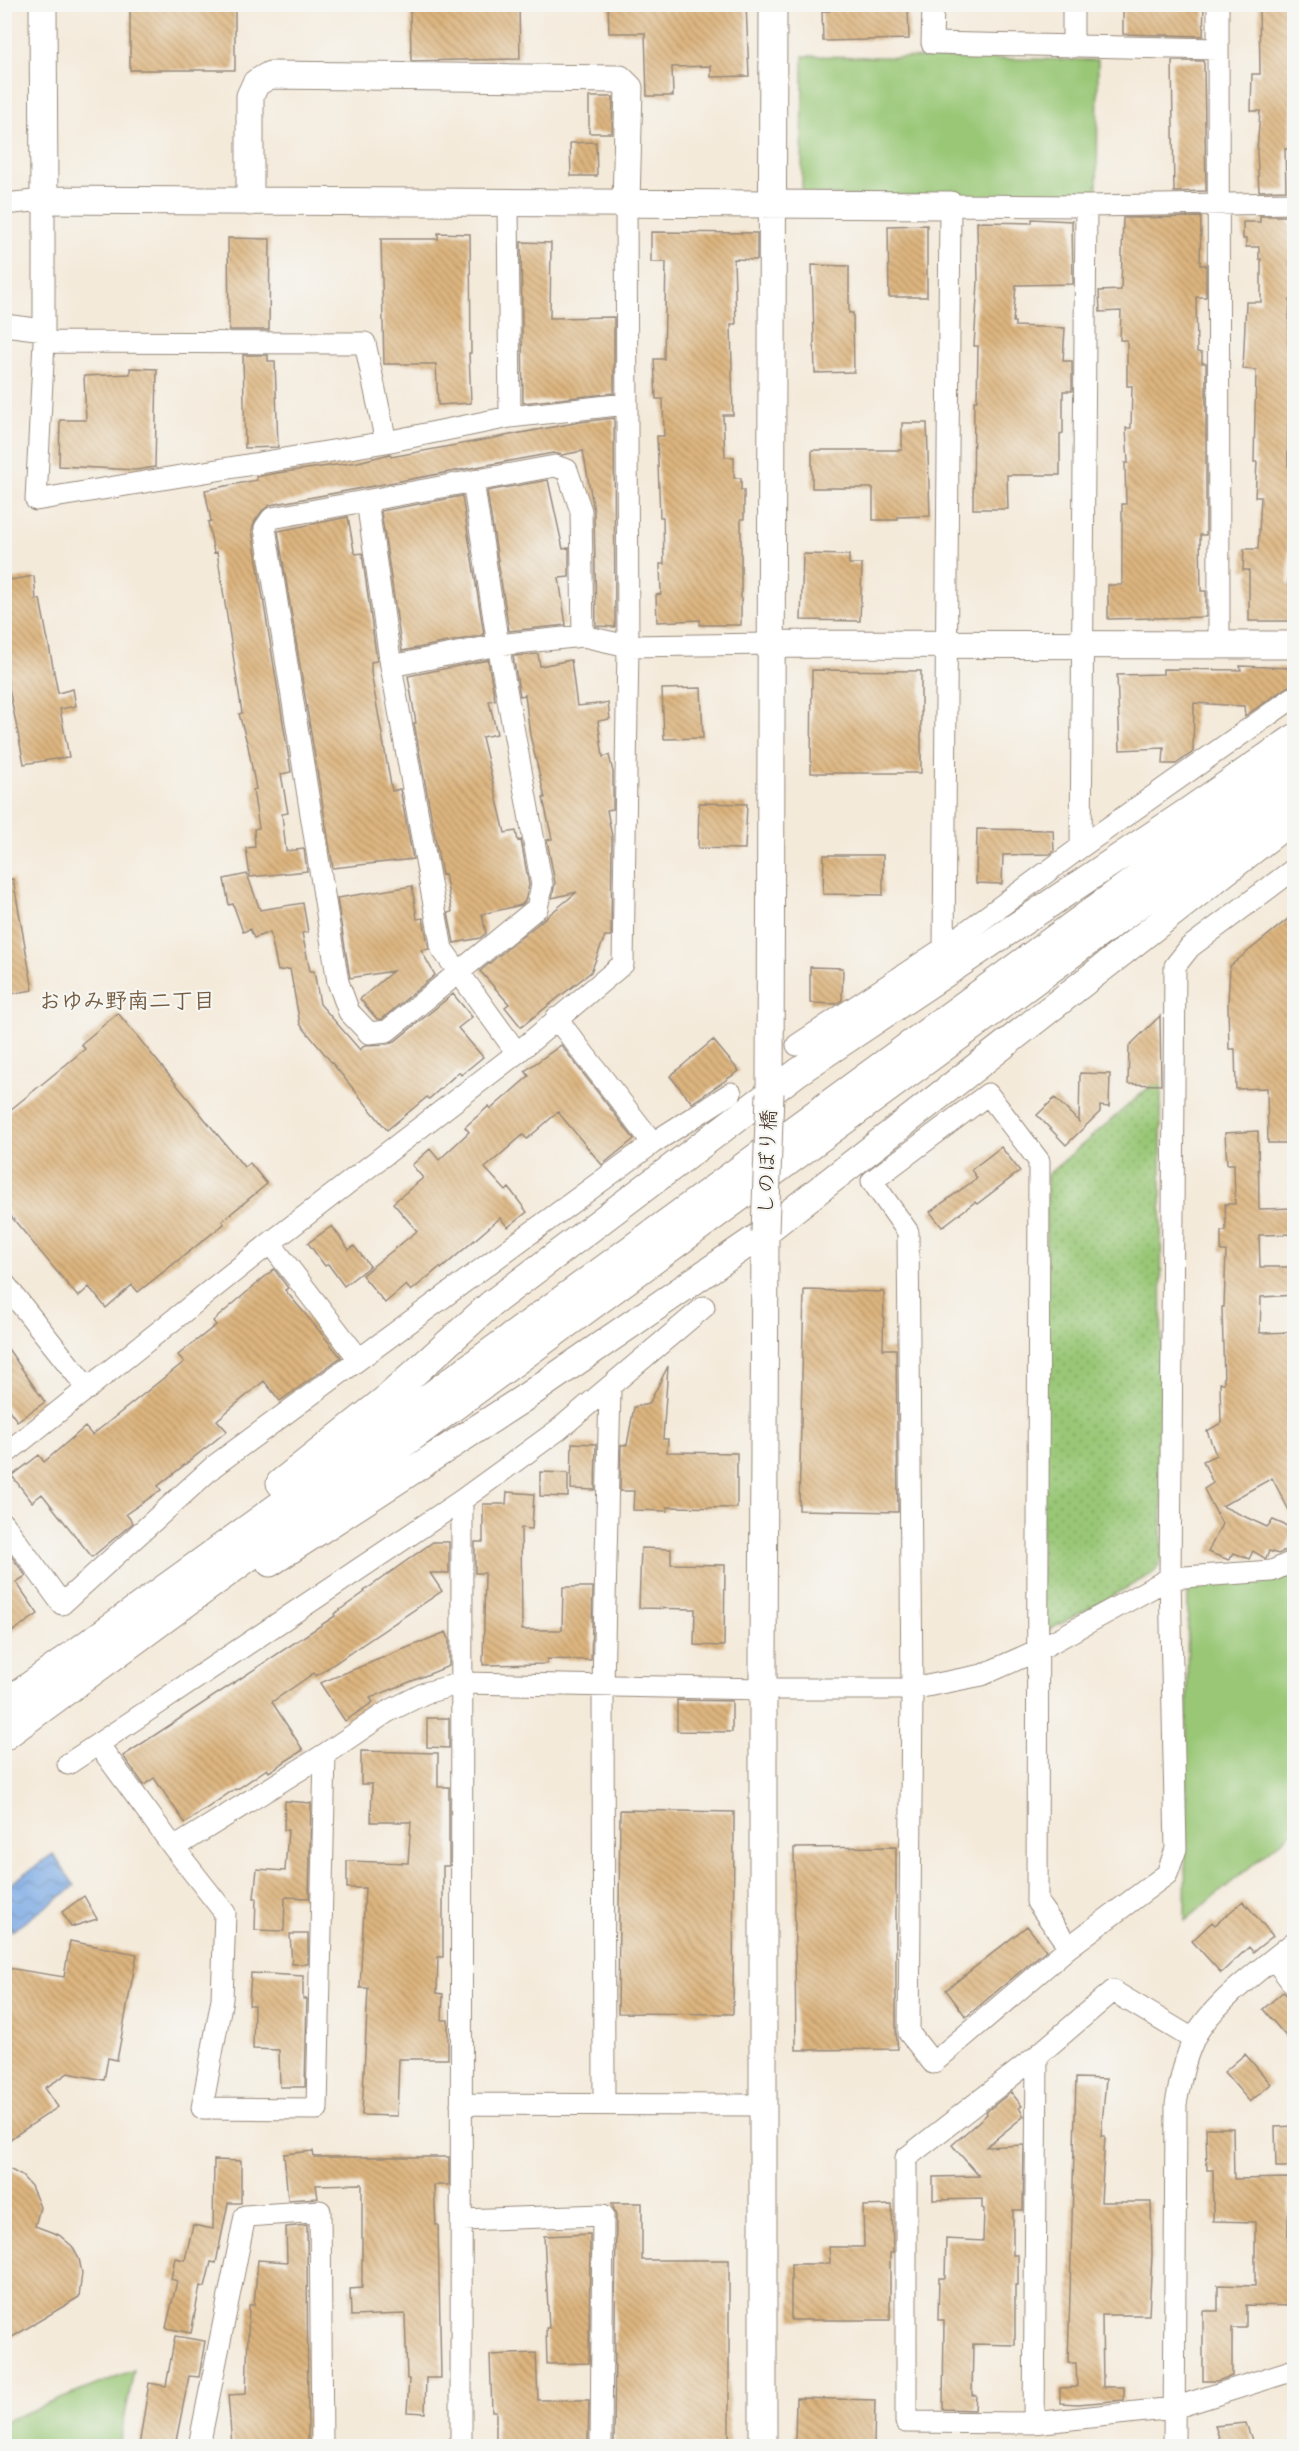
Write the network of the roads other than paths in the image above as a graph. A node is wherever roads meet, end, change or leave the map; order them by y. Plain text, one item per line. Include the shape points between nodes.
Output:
1 (42, 4) edge
2 (773, 4) edge
3 (933, 4) edge
4 (1073, 4) edge
5 (1218, 4) edge
6 (1073, 47) junction
7 (1218, 49) junction
8 (44, 200) junction
9 (508, 201) junction
10 (250, 202) junction
11 (626, 202) junction
12 (772, 202) junction
13 (4, 204) edge
14 (1294, 204) edge
15 (950, 205) junction
16 (1219, 205) junction
17 (1086, 206) junction
18 (4, 325) edge
19 (44, 336) junction
20 (626, 404) junction
21 (510, 417) junction
22 (386, 442) junction
23 (473, 481) junction
24 (367, 501) junction
25 (583, 636) junction
26 (770, 644) junction
27 (947, 644) junction
28 (1081, 644) junction
29 (498, 645) junction
30 (1220, 645) junction
31 (1294, 645) edge
32 (628, 646) junction
33 (391, 666) junction
34 (1294, 697) edge
35 (1294, 738) edge
36 (1294, 763) edge
37 (1294, 791) edge
38 (1294, 818) edge
39 (1081, 847) junction
40 (1292, 875) edge
41 (944, 948) junction
42 (457, 972) junction
43 (556, 1018) junction
44 (797, 1045) dead end
45 (517, 1053) junction
46 (731, 1093) dead end
47 (770, 1093) junction
48 (653, 1143) junction
49 (765, 1232) junction
50 (270, 1243) junction
51 (4, 1283) edge
52 (704, 1307) dead end
53 (359, 1359) junction
54 (88, 1389) junction
55 (610, 1389) junction
56 (4, 1455) edge
57 (462, 1500) junction
58 (4, 1524) edge
59 (1294, 1561) edge
60 (1170, 1578) junction
61 (154, 1594) junction
62 (177, 1612) junction
63 (1036, 1651) junction
64 (462, 1683) junction
65 (603, 1685) junction
66 (763, 1689) junction
67 (912, 1689) junction
68 (4, 1704) edge
69 (4, 1737) edge
70 (98, 1744) junction
71 (325, 1754) junction
72 (68, 1764) dead end
73 (174, 1848) junction
74 (1294, 1942) edge
75 (1069, 1947) junction
76 (1274, 1959) junction
77 (1294, 1985) edge
78 (1193, 2039) junction
79 (1037, 2056) junction
80 (461, 2104) junction
81 (604, 2104) junction
82 (763, 2105) junction
83 (462, 2220) junction
84 (1294, 2370) edge
85 (1174, 2408) junction
86 (1034, 2423) junction
87 (199, 2446) edge
88 (322, 2446) edge
89 (461, 2446) edge
90 (601, 2446) edge
91 (763, 2446) edge
92 (1174, 2446) edge

1 - 8 street
2 - 12 street, しのぼり橋
3 - 6 street via 932,43
4 - 6 street
5 - 7 street
6 - 7 street
7 - 16 street
8 - 10 street
8 - 13 street
8 - 19 street
9 - 10 street
9 - 11 street
9 - 21 street
10 - 11 street via 250,96 256,83 270,75 620,79 629,88
11 - 12 street
11 - 20 street
12 - 15 street
12 - 26 street, しのぼり橋
14 - 16 street
15 - 17 street
15 - 27 street
16 - 17 street
16 - 30 street
17 - 28 street
18 - 19 street
19 - 22 street via 365,343
19 - 22 street via 36,501
20 - 21 street
20 - 32 street
21 - 22 street
23 - 24 street
23 - 25 street via 555,466 567,470 581,511
23 - 29 street
24 - 33 street
24 - 42 street via 272,518 265,528 338,982 349,1012 369,1033 387,1031
25 - 29 street
25 - 32 street
26 - 27 street
26 - 32 street
26 - 47 street, しのぼり橋
27 - 28 street
27 - 41 street
28 - 30 street
28 - 39 street
29 - 33 street
29 - 42 street via 542,885 537,908
30 - 31 street
32 - 43 street via 623,964
33 - 42 street via 435,919 442,949
34 - 39 street
35 - 47 street
36 - 61 street
37 - 62 street
38 - 49 street
39 - 41 street
40 - 60 street via 1190,947 1175,966
41 - 44 street
42 - 45 street
43 - 45 street
43 - 48 street
45 - 50 street
46 - 48 street
47 - 49 street, しのぼり橋, bridge
47 - 61 street via 491,1304 388,1397 171,1570
48 - 53 street
49 - 62 street via 380,1493 212,1601
49 - 66 street, しのぼり橋
50 - 53 street
50 - 54 street
51 - 54 street
52 - 55 street
53 - 58 street via 214,1466 62,1604
54 - 56 street
55 - 57 street
55 - 65 street
57 - 64 street
57 - 70 street
59 - 60 street via 1272,1571
60 - 63 street
60 - 75 street via 1176,1849 1167,1874
61 - 68 street
62 - 69 street
63 - 67 street via 982,1675
63 - 67 street via 1039,1161 988,1094 872,1181 908,1232
63 - 75 street via 1037,1902
64 - 65 street
64 - 71 street via 425,1693 387,1712
64 - 80 street
65 - 66 street
65 - 81 street
66 - 67 street
66 - 82 street, しのぼり橋
67 - 75 street via 909,2033 933,2063
70 - 72 street
70 - 73 street
71 - 73 street
71 - 73 street via 317,2109 202,2108 222,1999 225,1913
74 - 76 street
76 - 77 street
76 - 78 street via 1234,1992
78 - 79 street via 1113,1990
78 - 85 street via 1176,2103
79 - 86 street
79 - 86 street via 906,2158 906,2422
80 - 81 street
80 - 83 street
81 - 82 street
82 - 91 street, しのぼり橋
83 - 89 street
83 - 90 street via 603,2215
84 - 85 street
85 - 86 street
85 - 92 street
87 - 88 street via 245,2216 321,2211

